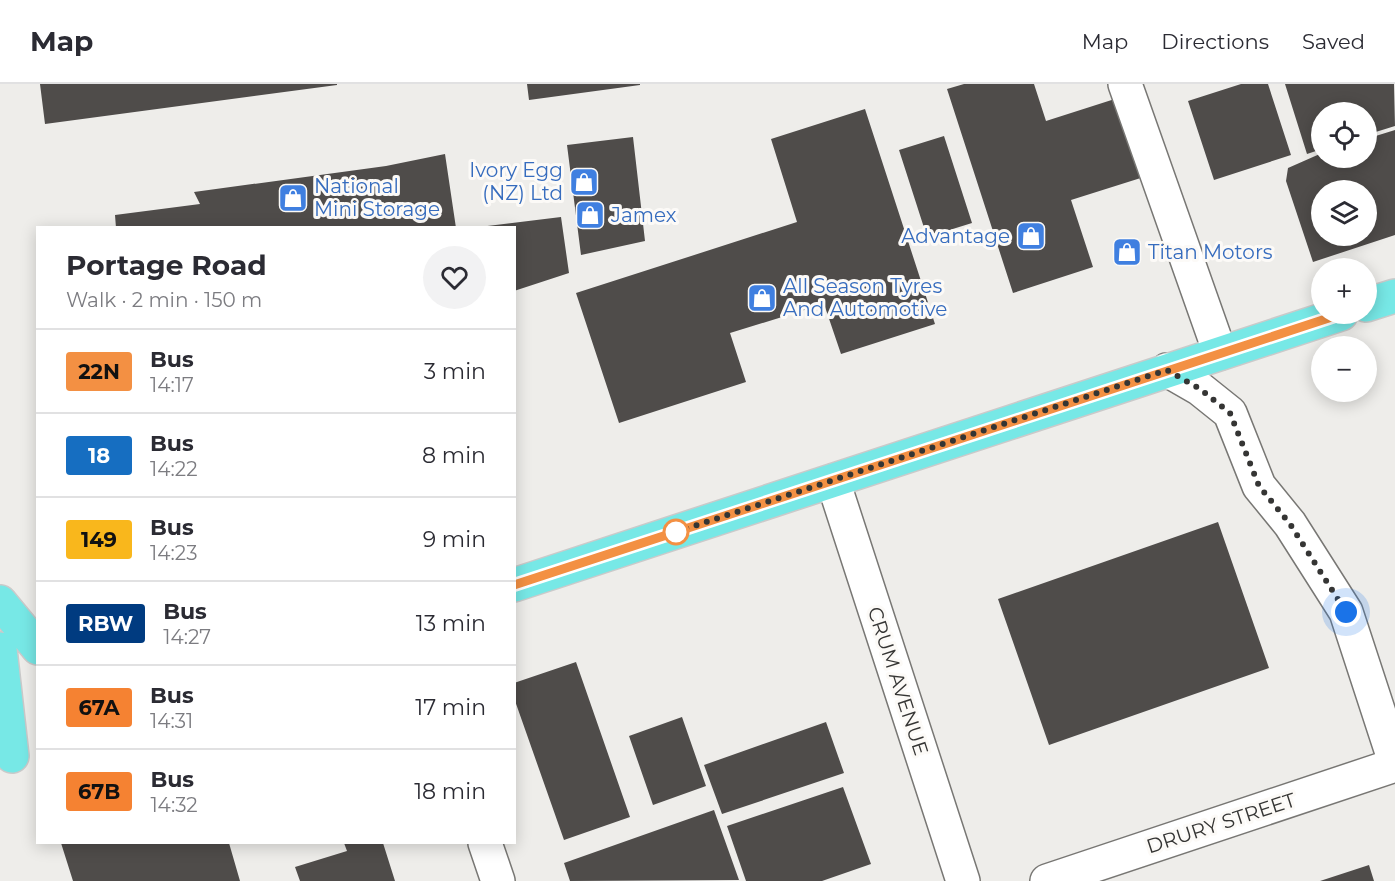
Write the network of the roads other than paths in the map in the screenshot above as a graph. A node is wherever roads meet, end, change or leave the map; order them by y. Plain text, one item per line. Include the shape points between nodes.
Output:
1 (1125, 84) edge
2 (1395, 296) edge
3 (1377, 302) edge
4 (1311, 324) edge
5 (1220, 353) junction
6 (1167, 370) junction
7 (833, 481) junction
8 (516, 584) edge
9 (0, 602) edge
10 (36, 646) edge
11 (0, 649) edge
12 (17, 754) edge
13 (1395, 764) edge
14 (485, 844) edge
15 (498, 881) edge
16 (963, 881) edge
17 (1047, 881) edge

1 - 5 street
2 - 3 main road
4 - 5 main road
5 - 6 main road
6 - 7 main road
6 - 13 street via 1230,413 1259,486 1290,524 1346,612
7 - 8 main road
7 - 16 street, CRUM AVENUE
9 - 10 main road
11 - 12 main road
13 - 17 street, DRURY STREET
14 - 15 street

